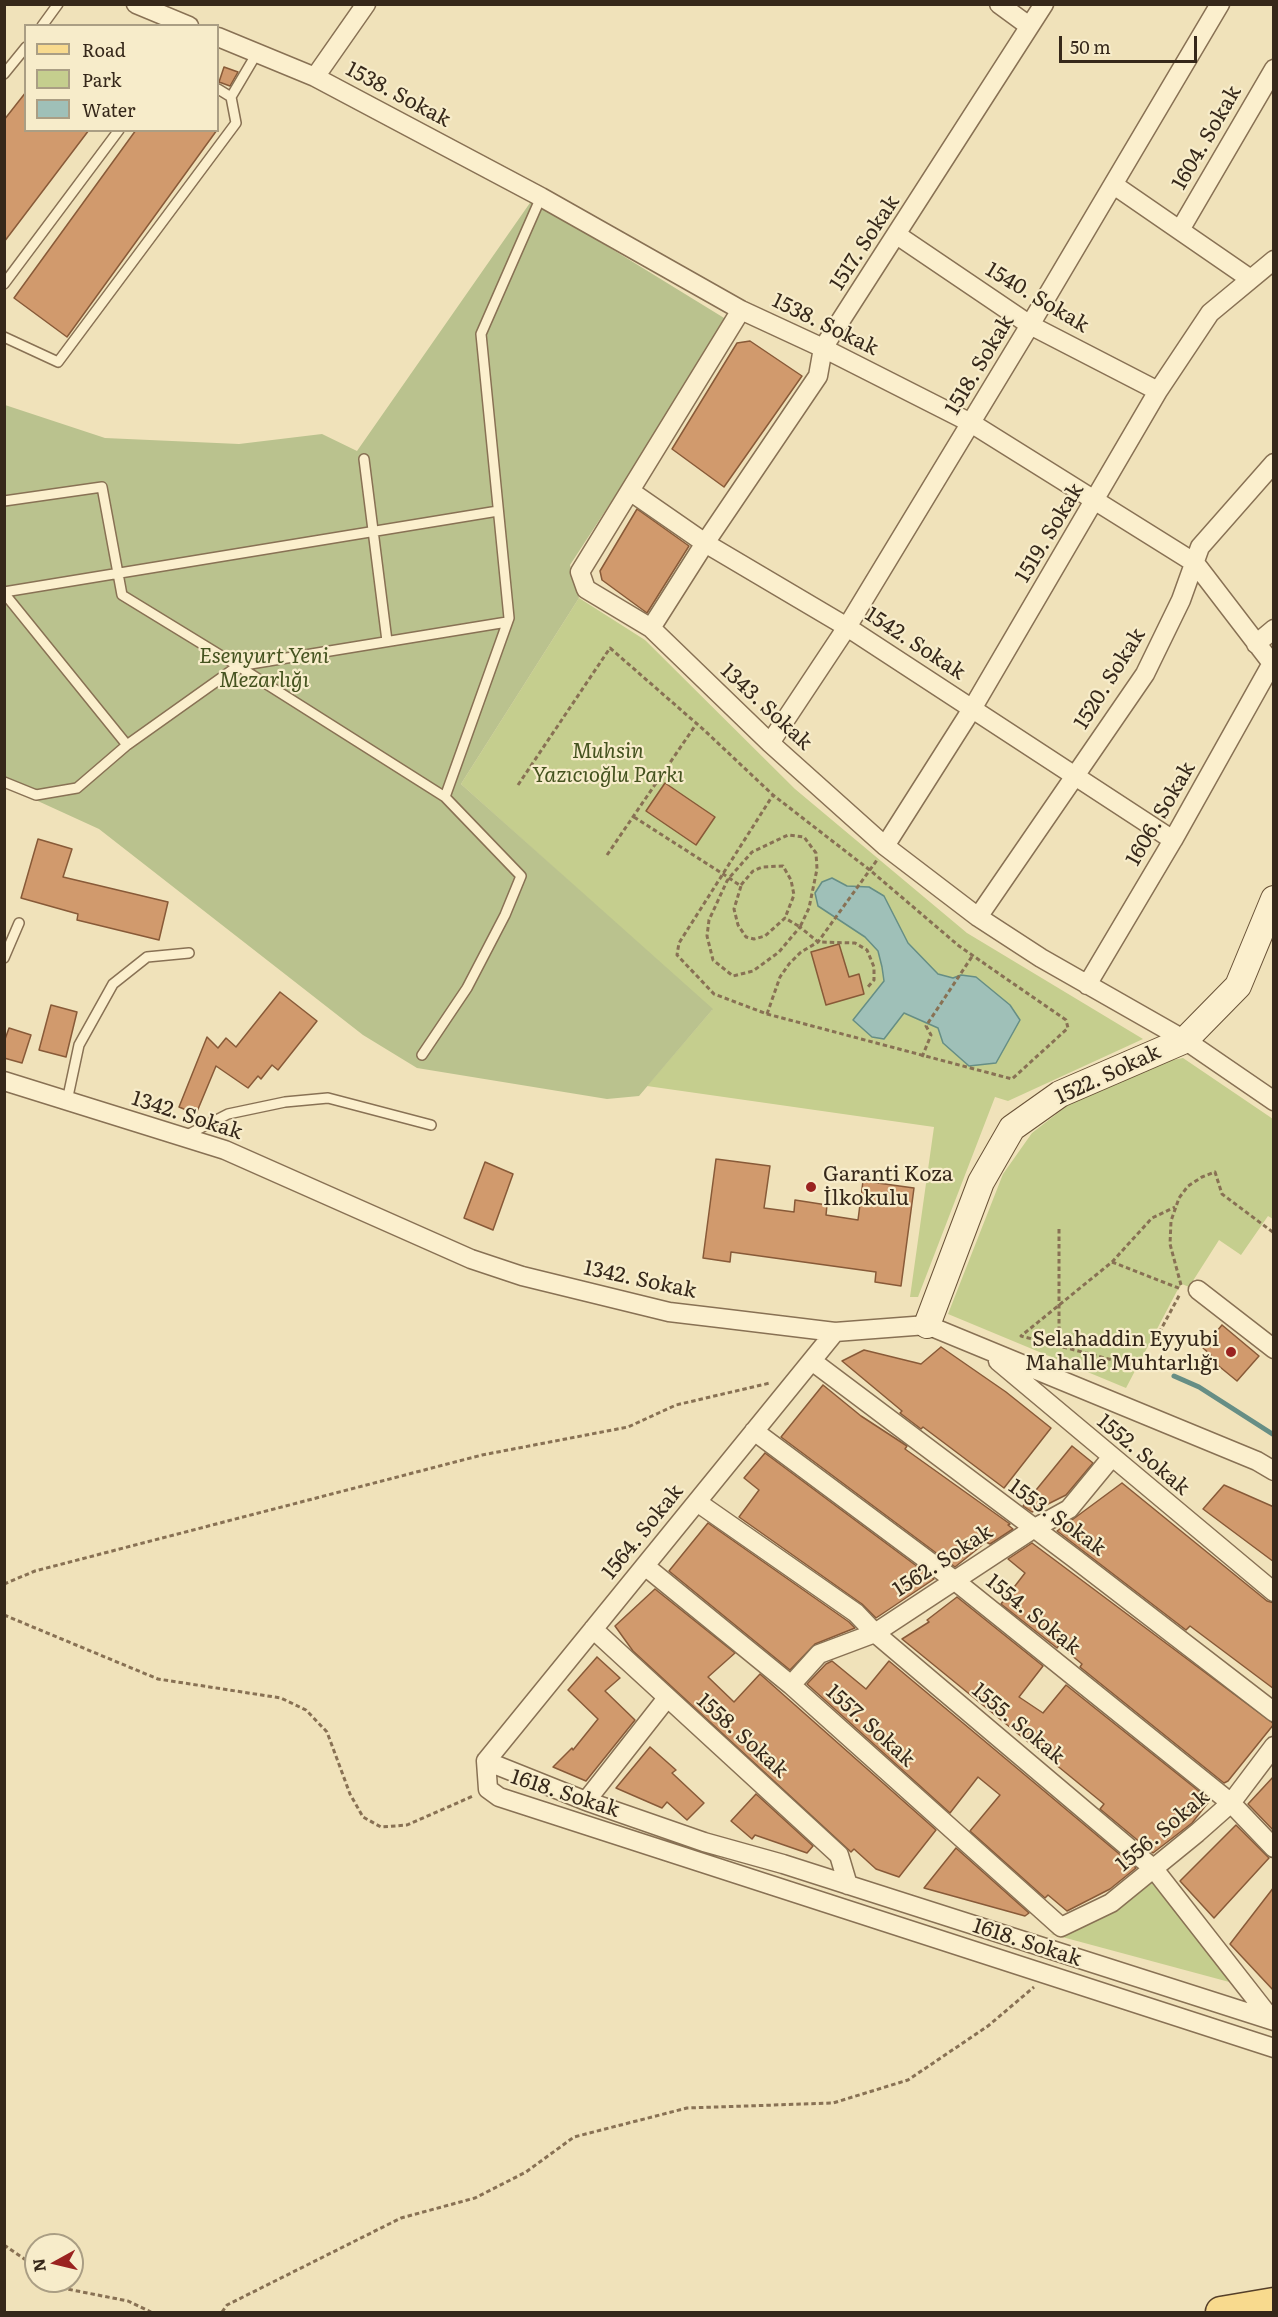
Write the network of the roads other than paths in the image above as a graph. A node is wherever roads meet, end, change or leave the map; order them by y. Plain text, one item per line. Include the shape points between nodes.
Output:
1 (58, 4) edge
2 (136, 4) edge
3 (366, 4) edge
4 (999, 4) edge
5 (1044, 4) edge
6 (1220, 4) edge
7 (43, 24) edge
8 (184, 24) edge
9 (1029, 26) junction
10 (219, 37) edge
11 (24, 49) edge
12 (257, 53) junction
13 (1274, 69) edge
14 (4, 74) edge
15 (315, 76) junction
16 (219, 89) edge
17 (231, 97) junction
18 (118, 132) edge
19 (1114, 185) junction
20 (542, 197) junction
21 (1180, 230) junction
22 (897, 235) junction
23 (1274, 260) edge
24 (1249, 278) junction
25 (4, 284) edge
26 (741, 310) junction
27 (1030, 325) junction
28 (4, 337) edge
29 (823, 348) junction
30 (1158, 391) junction
31 (970, 423) junction
32 (364, 459) dead end
33 (1274, 463) edge
34 (630, 491) junction
35 (1096, 499) junction
36 (4, 501) edge
37 (498, 511) junction
38 (374, 531) junction
39 (705, 543) junction
40 (1195, 563) junction
41 (118, 573) junction
42 (4, 592) edge
43 (507, 622) junction
44 (847, 627) junction
45 (651, 628) junction
46 (1274, 629) edge
47 (387, 642) junction
48 (1256, 644) junction
49 (238, 666) junction
50 (1273, 666) edge
51 (972, 708) junction
52 (770, 743) junction
53 (127, 745) junction
54 (1075, 775) junction
55 (4, 782) edge
56 (445, 797) junction
57 (1173, 840) junction
58 (885, 846) junction
59 (1274, 899) edge
60 (978, 917) junction
61 (19, 923) dead end
62 (189, 953) dead end
63 (4, 958) edge
64 (1087, 985) junction
65 (1185, 1040) junction
66 (422, 1055) dead end
67 (4, 1081) edge
68 (67, 1101) junction
69 (1274, 1101) edge
70 (431, 1125) dead end
71 (183, 1137) junction
72 (1190, 1290) road end
73 (927, 1325) junction
74 (835, 1332) junction
75 (1274, 1349) edge
76 (986, 1350) junction
77 (812, 1361) junction
78 (754, 1431) junction
79 (1111, 1458) junction
80 (1274, 1471) edge
81 (697, 1502) junction
82 (1033, 1529) junction
83 (645, 1566) junction
84 (954, 1580) junction
85 (1274, 1593) edge
86 (593, 1629) junction
87 (875, 1633) junction
88 (791, 1685) junction
89 (667, 1698) junction
90 (1274, 1712) edge
91 (1274, 1746) edge
92 (486, 1761) junction
93 (586, 1801) junction
94 (1231, 1803) junction
95 (1274, 1848) edge
96 (1154, 1869) junction
97 (848, 1885) junction
98 (1061, 1927) joint
99 (1273, 2021) edge
100 (1274, 2048) edge
101 (1274, 2303) edge
102 (1221, 2313) edge

1 - 7 lane
2 - 8 street
3 - 15 street, 1538. Sokak
4 - 9 street
5 - 9 street, 1517. Sokak
6 - 19 street, 1518. Sokak
9 - 22 street, 1517. Sokak
10 - 12 street, 1538. Sokak
11 - 14 lane
12 - 15 street, 1538. Sokak
12 - 17 lane
13 - 21 street, 1604. Sokak
15 - 20 street, 1538. Sokak
16 - 17 lane
17 - 28 lane via 236,123 58,362
18 - 25 lane
19 - 21 street
19 - 27 street, 1518. Sokak
20 - 26 street, 1538. Sokak
20 - 37 lane via 481,334
21 - 24 street
22 - 27 street, 1540. Sokak
22 - 29 street, 1517. Sokak
23 - 24 street, 1519. Sokak
24 - 30 street, 1519. Sokak via 1210,313
26 - 29 street, 1538. Sokak
26 - 34 street, 1343. Sokak
27 - 30 street, 1540. Sokak
27 - 31 street, 1518. Sokak
29 - 31 street, 1538. Sokak
29 - 39 street, 1517. Sokak via 818,376
30 - 35 street, 1519. Sokak
31 - 35 street, 1538. Sokak
31 - 44 street, 1518. Sokak
32 - 38 lane
33 - 40 street, 1520. Sokak via 1200,547
34 - 39 street, 1542. Sokak
34 - 45 street, 1343. Sokak via 580,572 586,589
35 - 40 street, 1538. Sokak
35 - 51 street, 1519. Sokak
36 - 41 lane via 102,487
37 - 38 lane
37 - 43 lane
38 - 41 lane
38 - 47 lane
39 - 44 street, 1542. Sokak
39 - 45 street, 1517. Sokak
40 - 48 street, 1538. Sokak
40 - 54 street, 1520. Sokak via 1145,674
41 - 42 lane
41 - 49 lane via 122,595
42 - 53 lane
43 - 47 lane
43 - 56 lane
44 - 51 street, 1542. Sokak
44 - 52 street, 1518. Sokak
45 - 52 street, 1343. Sokak
46 - 48 street
47 - 49 lane
48 - 50 street, 1538. Sokak
49 - 53 lane
49 - 56 lane
50 - 57 street, 1606. Sokak
51 - 54 street, 1542. Sokak
51 - 58 street, 1519. Sokak
52 - 58 street, 1343. Sokak
53 - 55 lane via 76,788 36,795
54 - 57 street, 1542. Sokak
54 - 60 street, 1520. Sokak
56 - 66 lane via 521,876 467,987
57 - 64 street, 1606. Sokak
58 - 60 street, 1343. Sokak
59 - 65 street, 1522. Sokak via 1238,986
60 - 64 street, 1343. Sokak
61 - 63 lane
62 - 68 lane via 147,957 113,984 79,1045
64 - 65 street, 1343. Sokak
65 - 69 street, 1343. Sokak
65 - 73 street, 1522. Sokak via 1060,1094 1012,1128 981,1182
67 - 68 street, 1342. Sokak
68 - 71 street, 1342. Sokak
70 - 71 lane via 328,1098 228,1114
71 - 74 street, 1342. Sokak via 225,1150 471,1259 522,1276 669,1312
72 - 75 street
73 - 74 street, 1342. Sokak
73 - 76 street, 1342. Sokak
74 - 77 street, 1564. Sokak
76 - 79 street, 1552. Sokak
76 - 80 street, 1342. Sokak
77 - 78 street, 1564. Sokak
77 - 82 street, 1553. Sokak
78 - 81 street, 1564. Sokak
78 - 84 street, 1554. Sokak
79 - 82 street, 1562. Sokak via 1069,1509
79 - 85 street, 1552. Sokak
81 - 83 street, 1564. Sokak
81 - 87 street, 1555. Sokak via 856,1613
82 - 84 street, 1562. Sokak
82 - 90 street, 1553. Sokak
83 - 86 street, 1564. Sokak
83 - 88 street, 1557. Sokak
84 - 87 street, 1562. Sokak
84 - 94 street, 1554. Sokak
86 - 89 street, 1558. Sokak
86 - 92 street, 1564. Sokak
87 - 88 street, 1562. Sokak via 819,1654
87 - 96 street, 1555. Sokak
88 - 98 street, 1557. Sokak
89 - 93 street
89 - 97 street, 1558. Sokak via 839,1855
91 - 94 street, 1556. Sokak
92 - 93 street, 1618. Sokak
92 - 100 street, 1618. Sokak via 488,1789 499,1797
93 - 97 street, 1618. Sokak via 704,1842
94 - 95 street, 1554. Sokak
94 - 96 street, 1556. Sokak
96 - 98 street, 1556. Sokak via 1112,1903
96 - 99 street, 1555. Sokak
97 - 99 street, 1618. Sokak
101 - 102 main road

